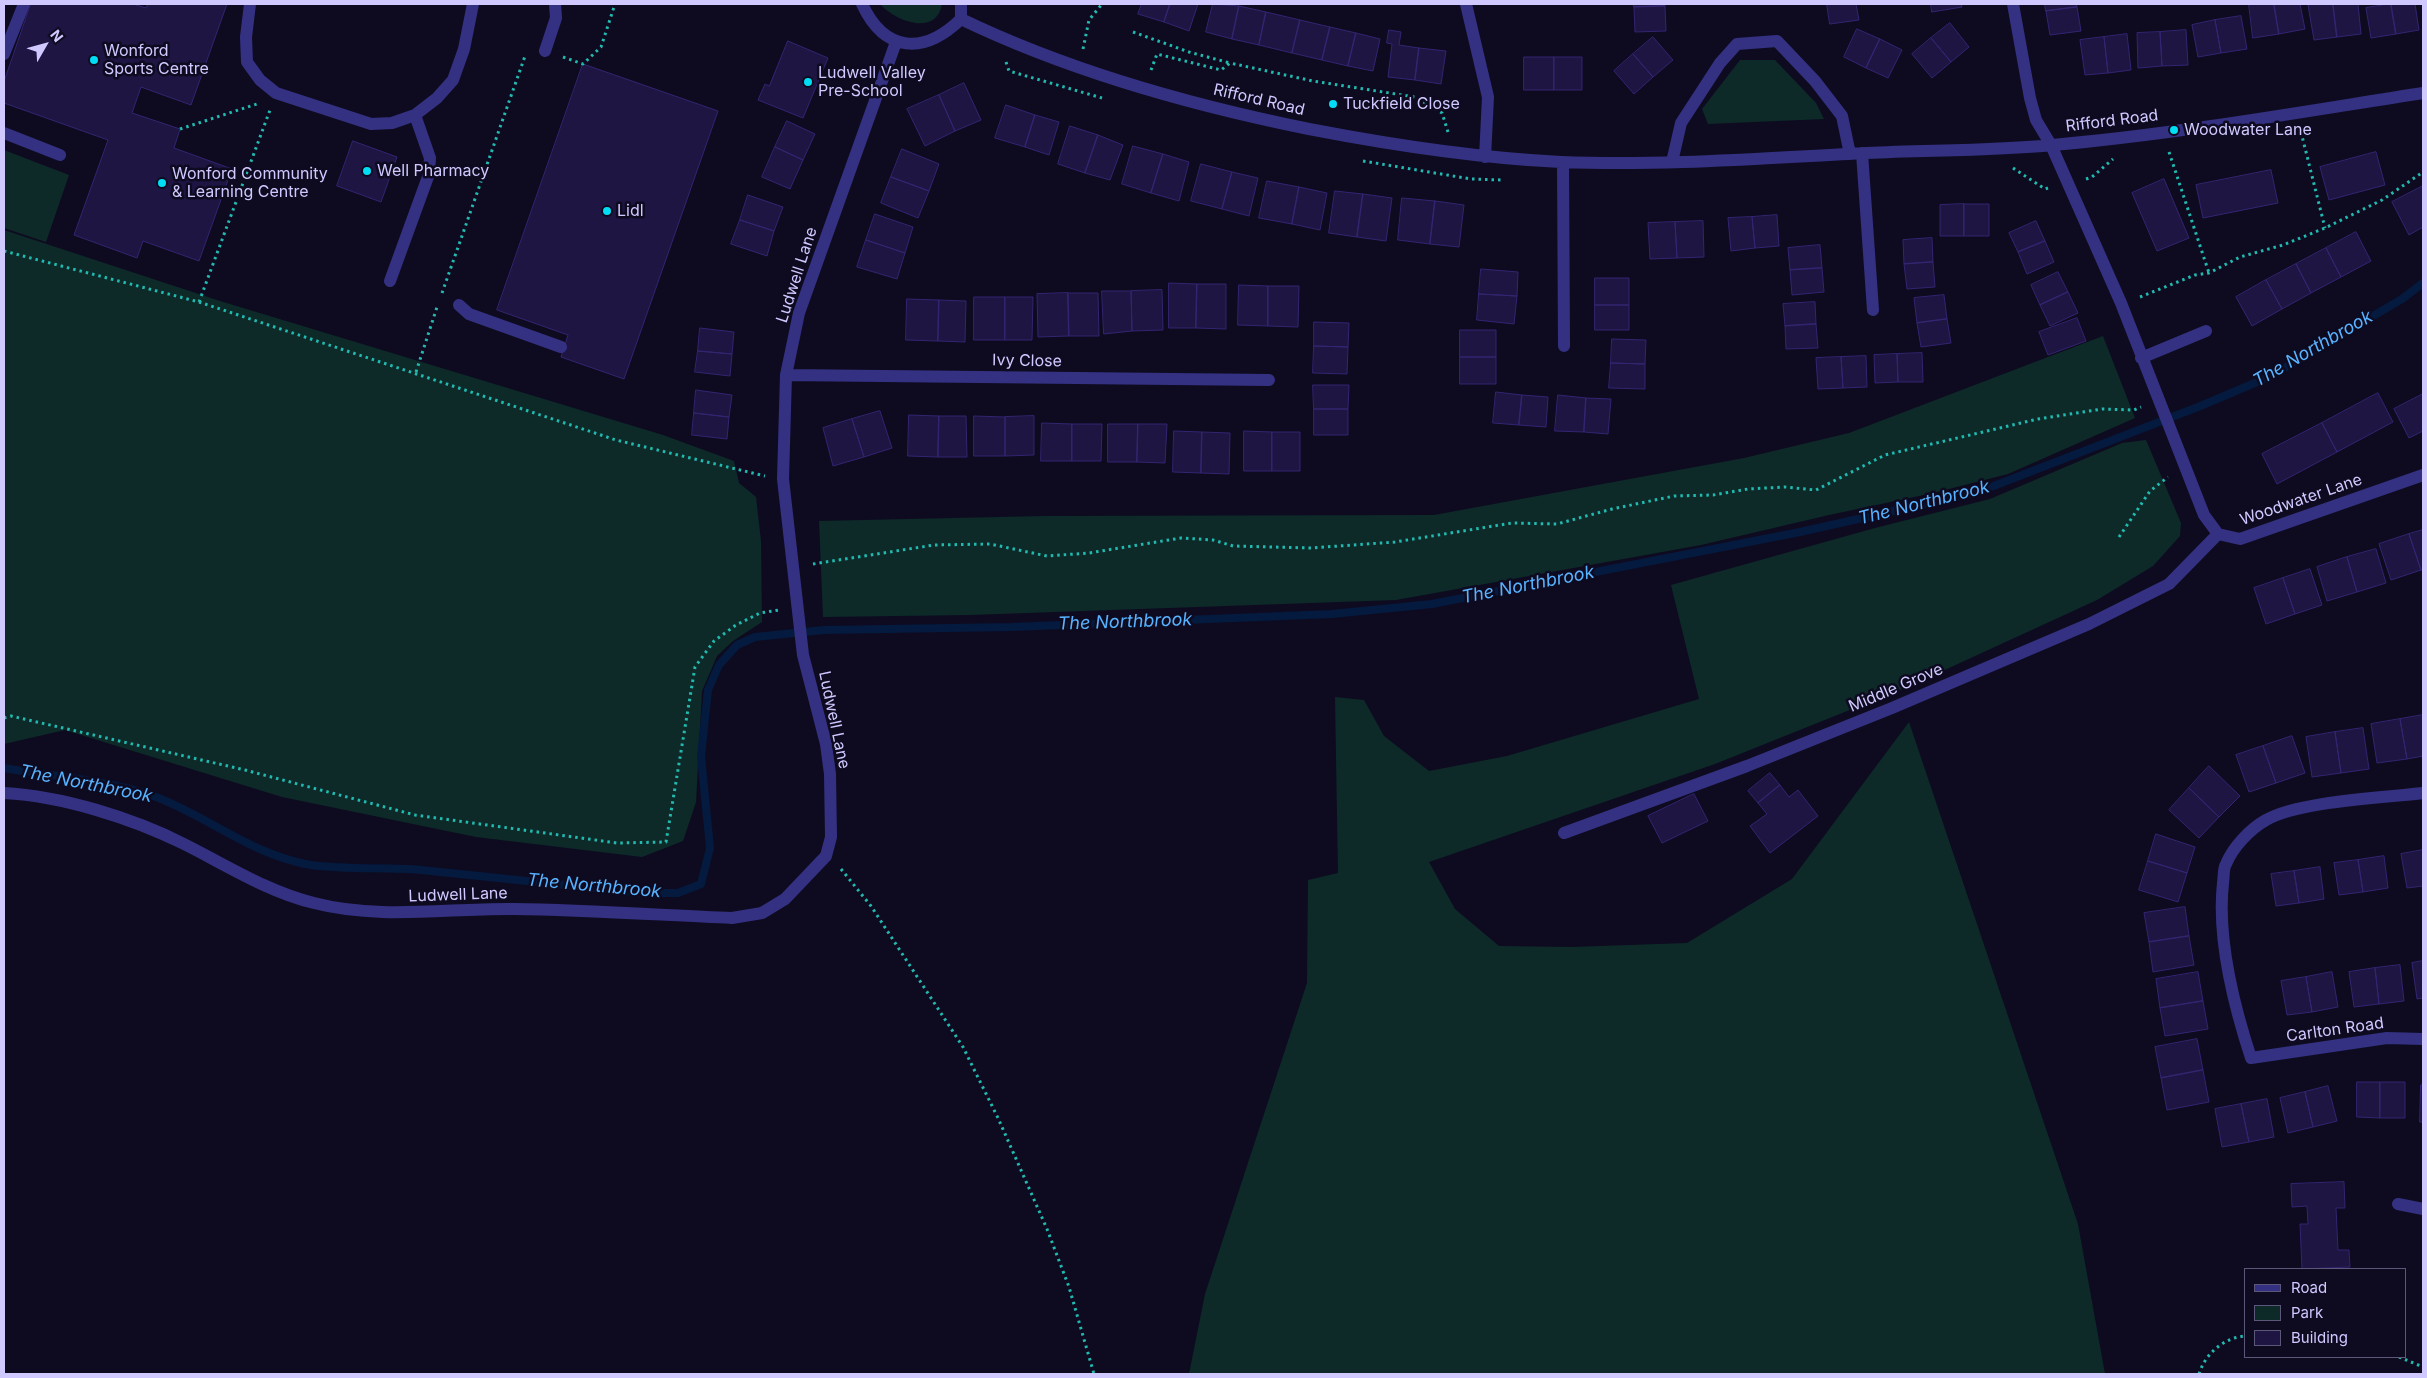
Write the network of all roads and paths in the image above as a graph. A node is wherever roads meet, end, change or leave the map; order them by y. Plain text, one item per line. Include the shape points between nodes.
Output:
1 (24, 4) edge
2 (250, 4) edge
3 (473, 4) edge
4 (555, 4) edge
5 (615, 4) edge
6 (862, 4) edge
7 (961, 4) edge
8 (1102, 4) edge
9 (1466, 4) edge
10 (2013, 4) edge
11 (961, 19) junction
12 (1132, 32) dead end
13 (896, 42) junction
14 (545, 51) junction
15 (4, 54) edge
16 (1230, 63) junction
17 (1079, 67) junction
18 (1145, 89) junction
19 (275, 92) junction
20 (2423, 92) edge
21 (2296, 112) junction
22 (415, 115) junction
23 (180, 129) dead end
24 (4, 132) edge
25 (2163, 132) junction
26 (2051, 145) junction
27 (1456, 154) junction
28 (1856, 154) junction
29 (60, 155) dead end
30 (1486, 157) junction
31 (1562, 162) junction
32 (1672, 162) junction
33 (2423, 172) edge
34 (2325, 228) junction
35 (4, 251) edge
36 (2209, 273) junction
37 (390, 281) dead end
38 (199, 302) junction
39 (2121, 303) junction
40 (458, 305) dead end
41 (1873, 310) dead end
42 (2206, 331) dead end
43 (1564, 346) dead end
44 (561, 347) dead end
45 (2142, 358) junction
46 (416, 372) junction
47 (786, 375) junction
48 (1269, 380) dead end
49 (2160, 403) junction
50 (2187, 469) junction
51 (2423, 475) edge
52 (783, 480) junction
53 (2218, 534) junction
54 (2119, 537) dead end
55 (792, 568) junction
56 (798, 609) junction
57 (4, 718) edge
58 (4, 793) edge
59 (2423, 793) edge
60 (1564, 833) dead end
61 (826, 856) junction
62 (2423, 1039) edge
63 (2398, 1204) dead end
64 (2423, 1210) edge
65 (2244, 1336) edge
66 (2401, 1358) edge
67 (2423, 1367) edge
68 (1094, 1374) edge
69 (2199, 1374) edge

1 - 15 street
2 - 19 street via 247,62 260,80
3 - 22 street via 464,49 453,80
4 - 14 street via 556,18
5 - 14 path via 601,46 583,64
6 - 13 street via 868,17
7 - 11 street
8 - 17 path via 1089,20
9 - 30 street via 1488,97
10 - 26 street via 2030,98 2036,120
11 - 13 street via 947,32 927,42 910,45
11 - 17 street, Rifford Road
12 - 16 path
13 - 47 street, Ludwell Lane via 799,313
14 - 46 path via 529,46
16 - 18 path via 1221,70 1156,54
16 - 27 path via 1313,81 1415,97 1442,113
17 - 18 street, Rifford Road
18 - 27 street, Rifford Road via 1254,117 1375,142
19 - 22 street via 371,124 392,123
19 - 23 path via 258,104
19 - 38 path
20 - 21 street, Rifford Road
21 - 25 street, Rifford Road
21 - 34 path
22 - 37 street via 430,158 430,174
24 - 29 street
25 - 26 street, Rifford Road
25 - 36 path
26 - 28 street, Rifford Road
26 - 39 street
27 - 30 street, Rifford Road
28 - 32 street, Rifford Road
28 - 32 street via 1842,116 1815,81 1777,41 1737,44 1681,123
28 - 41 street
30 - 31 street, Rifford Road
31 - 32 street, Rifford Road
31 - 43 street
33 - 34 path via 2382,200
34 - 36 path via 2283,245 2240,257
35 - 38 path
36 - 39 path via 2195,275
38 - 46 path
39 - 45 street
40 - 44 street via 469,314
42 - 45 street
45 - 49 street
46 - 52 path via 616,440
47 - 48 street, Ivy Close
47 - 52 street, Ludwell Lane
49 - 50 street
49 - 55 path via 2134,410 2102,409 2038,419 1885,455 1816,490 1766,488 1712,496 1674,496 1557,524 1512,524 1396,542 1311,548 1233,546 1213,540 1181,538 1089,553 1047,556 990,544 934,545
50 - 53 street via 2204,516
50 - 54 path via 2162,480 2150,491
51 - 53 street, Woodwater Lane via 2240,539
52 - 55 street, Ludwell Lane
53 - 60 street, Middle Grove via 2169,584 2089,624 1810,741
55 - 56 street, Ludwell Lane
56 - 57 path via 760,613 736,625 714,641 695,667 666,842 617,843 415,815 245,770 11,716
56 - 61 street, Ludwell Lane via 803,655 826,744 830,774 830,837
58 - 61 street, Ludwell Lane via 61,801 159,832 242,875 314,903 394,913 513,909 732,918 762,913 785,899
59 - 62 street, Carlton Road via 2302,807 2267,819 2243,839 2225,865 2221,897 2227,959 2251,1058 2387,1038
61 - 68 path via 843,870 871,906 963,1047 1047,1229 1069,1287
63 - 64 street
65 - 69 path via 2213,1349 2202,1363
66 - 67 path

